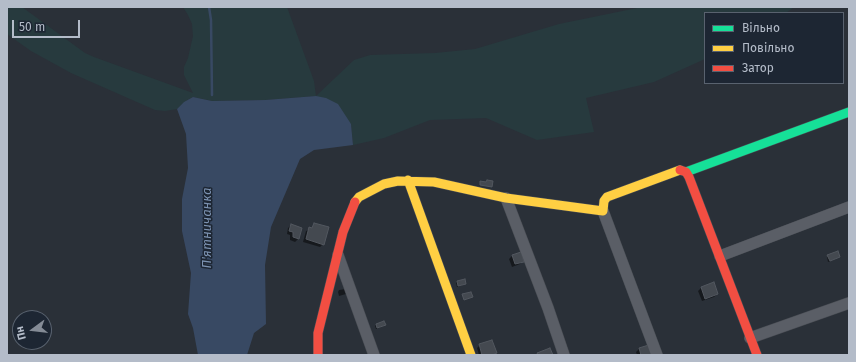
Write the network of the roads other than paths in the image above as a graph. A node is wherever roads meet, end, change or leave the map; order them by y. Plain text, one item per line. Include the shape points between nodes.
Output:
1 (849, 112) edge
2 (686, 172) junction
3 (408, 180) junction
4 (506, 198) junction
5 (849, 207) edge
6 (603, 211) junction
7 (338, 256) junction
8 (720, 256) junction
9 (849, 302) edge
10 (750, 338) junction
11 (318, 355) edge
12 (374, 355) edge
13 (471, 355) edge
14 (564, 355) edge
15 (657, 355) edge
16 (757, 355) edge

1 - 2 street
2 - 6 street via 680,170 613,194 604,201
2 - 8 street
3 - 4 street via 434,182
3 - 7 street via 384,184 359,197 349,215
3 - 13 street
4 - 6 street
4 - 14 street
5 - 8 street
6 - 15 street
7 - 11 street via 318,333
7 - 12 street
8 - 10 street
9 - 10 street
10 - 16 street

